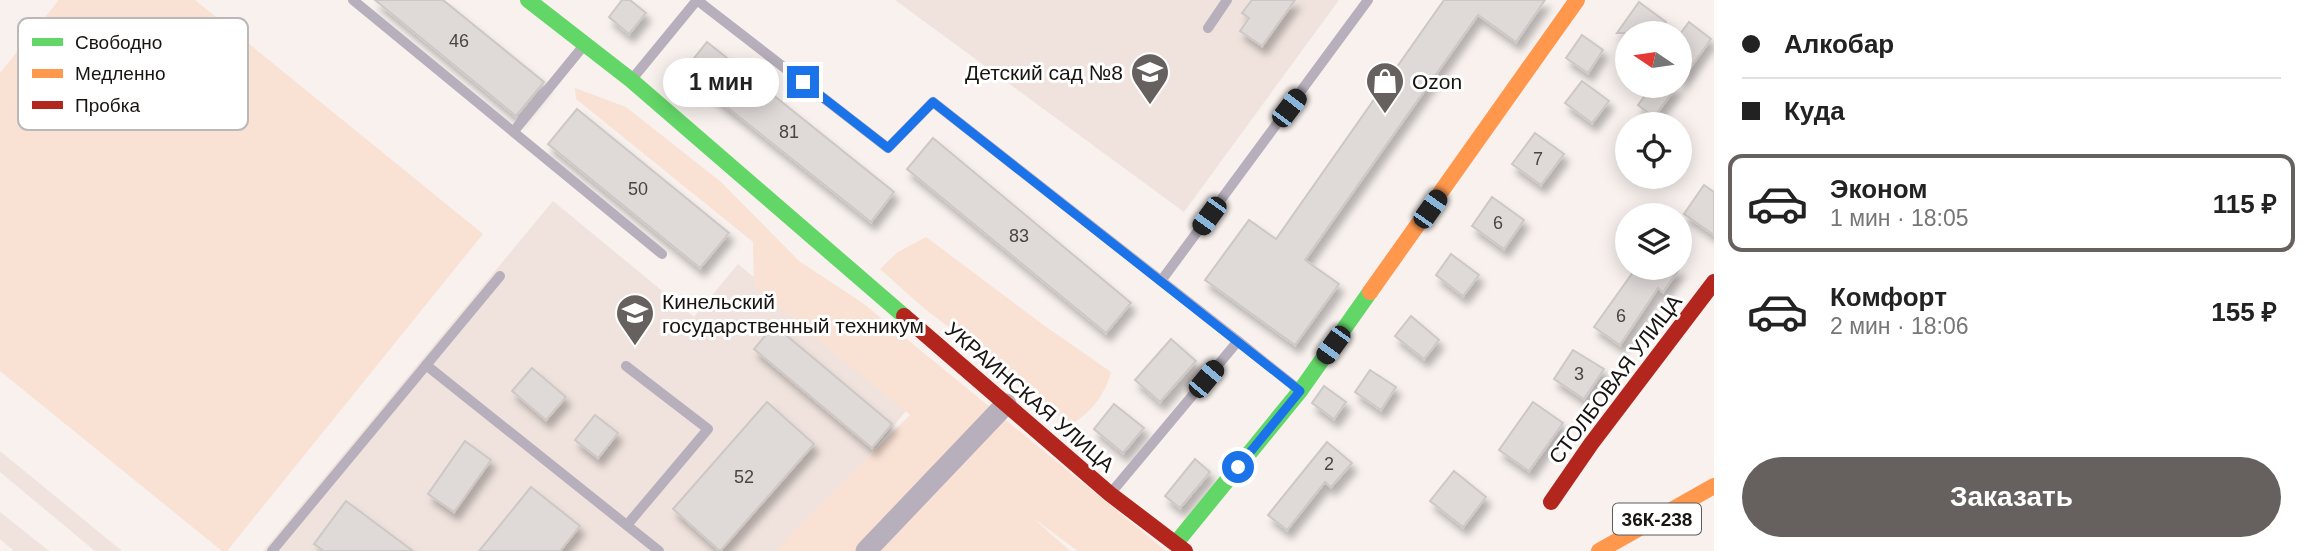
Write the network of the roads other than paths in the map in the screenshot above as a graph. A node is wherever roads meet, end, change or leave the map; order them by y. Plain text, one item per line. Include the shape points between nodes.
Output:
1 (353, 0) edge
2 (1227, 0) edge
3 (1368, 0) edge
4 (1577, 0) edge
5 (536, 2) edge
6 (1208, 28) dead end
7 (585, 44) junction
8 (631, 80) junction
9 (514, 131) junction
10 (662, 254) dead end
11 (500, 276) dead end
12 (1161, 281) junction
13 (1714, 282) edge
14 (1238, 341) junction
15 (426, 365) junction
16 (626, 366) dead end
17 (1300, 391) junction
18 (1006, 404) junction
19 (1714, 486) edge
20 (1110, 494) junction
21 (1551, 502) dead end
22 (627, 525) junction
23 (1181, 547) edge
24 (272, 551) edge
25 (659, 551) edge
26 (866, 551) edge
27 (1599, 551) edge

1 - 9 lane
2 - 6 lane
3 - 12 lane
4 - 17 main road
5 - 7 main road, УКРАИНСКАЯ УЛИЦА
7 - 8 main road, УКРАИНСКАЯ УЛИЦА
7 - 9 lane
8 - 12 lane via 697,0 888,148 933,102
8 - 18 main road, УКРАИНСКАЯ УЛИЦА
9 - 10 lane
11 - 15 lane
12 - 14 lane
13 - 21 main road, СТОЛБОВАЯ УЛИЦА
14 - 17 lane
14 - 20 lane
15 - 22 lane
15 - 24 lane
16 - 22 lane via 708,429
17 - 23 main road
18 - 20 main road, УКРАИНСКАЯ УЛИЦА
18 - 26 street
19 - 27 main road, 36К-238
20 - 23 main road, УКРАИНСКАЯ УЛИЦА
22 - 25 lane

